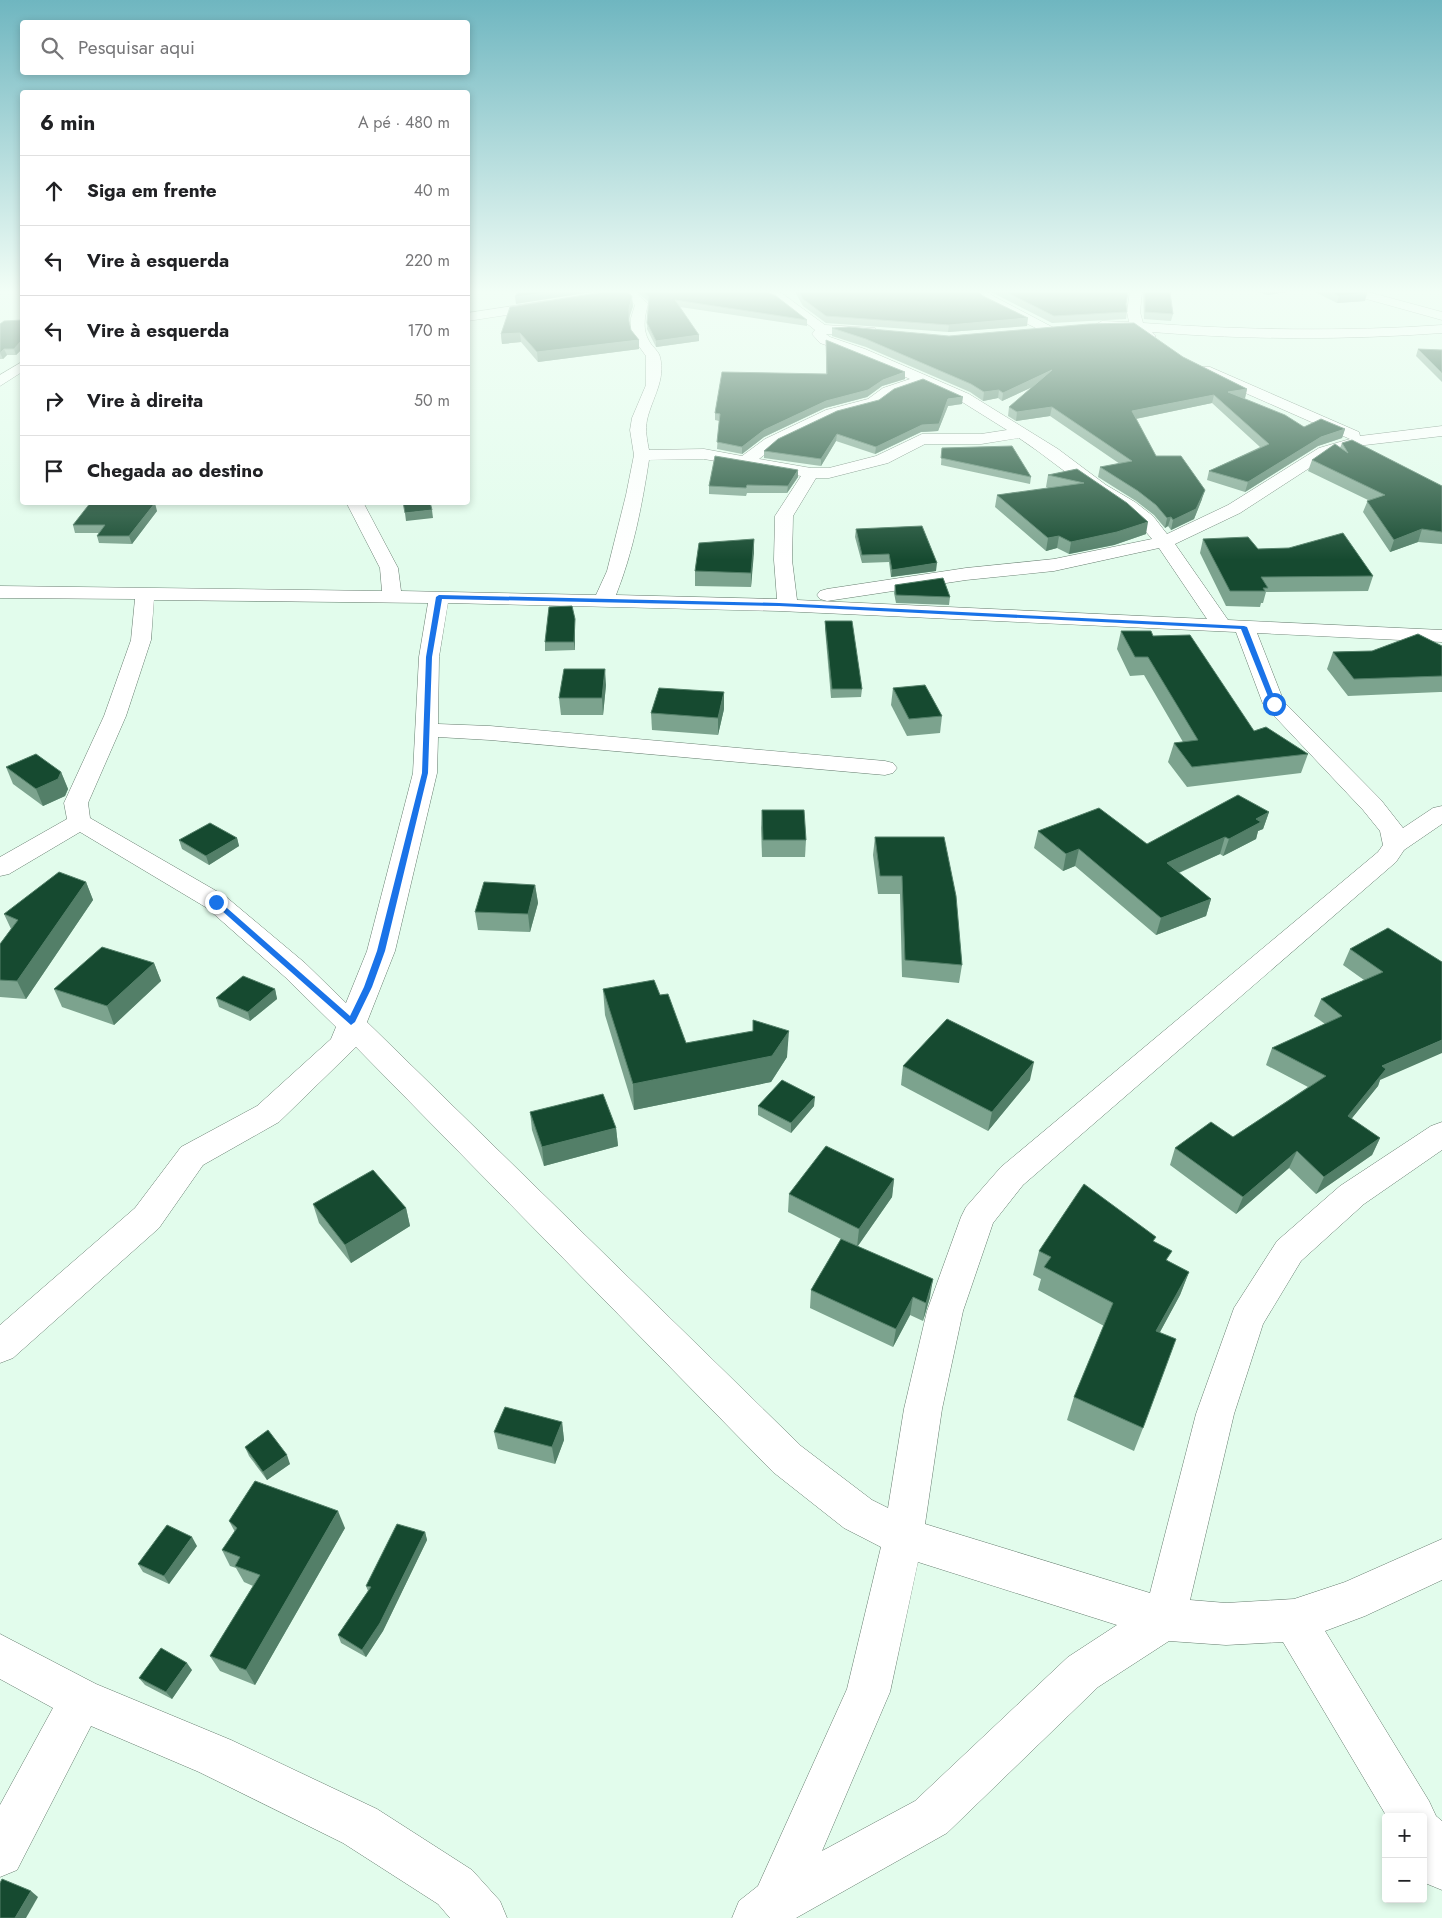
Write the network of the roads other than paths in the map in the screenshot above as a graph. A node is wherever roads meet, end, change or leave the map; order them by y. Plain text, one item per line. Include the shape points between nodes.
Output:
1 (653, 382) edge
2 (916, 382) edge
3 (929, 382) edge
4 (1231, 382) edge
5 (1442, 430) edge
6 (1021, 433) junction
7 (1364, 440) junction
8 (642, 455) junction
9 (746, 461) junction
10 (811, 473) junction
11 (356, 505) edge
12 (1164, 542) junction
13 (0, 592) edge
14 (145, 595) junction
15 (439, 597) junction
16 (392, 598) junction
17 (604, 600) junction
18 (783, 603) junction
19 (1233, 627) junction
20 (1442, 636) edge
21 (426, 730) junction
22 (885, 768) dead end
23 (1442, 813) edge
24 (80, 822) junction
25 (1394, 845) junction
26 (0, 868) edge
27 (351, 1022) junction
28 (1442, 1134) edge
29 (0, 1346) edge
30 (903, 1537) junction
31 (1442, 1559) edge
32 (1164, 1619) junction
33 (1294, 1620) junction
34 (0, 1655) edge
35 (81, 1700) junction
36 (1411, 1813) edge
37 (1427, 1841) edge
38 (0, 1853) edge
39 (1442, 1866) edge
40 (766, 1910) edge
41 (483, 1918) edge

1 - 8 street via 638,430
2 - 9 street via 888,391 873,402 831,413 771,442
3 - 6 street via 964,396
4 - 7 street
5 - 7 street
6 - 10 street via 982,439 922,439 882,460 844,471
6 - 12 street via 1052,452 1100,490 1130,506 1147,520
7 - 12 street via 1325,451 1234,509
8 - 9 street via 704,454
8 - 17 street via 616,572
9 - 10 street
10 - 18 street via 784,516
11 - 16 street via 389,568
12 - 18 street via 1054,565 912,581
12 - 19 street
13 - 14 street
14 - 16 street
14 - 24 street via 141,640 115,716 76,803
15 - 16 street
15 - 17 street
15 - 21 street via 429,657
17 - 18 street
18 - 19 street
19 - 20 street
19 - 25 street via 1274,704 1372,805 1392,830
21 - 22 street
21 - 27 street via 425,773 381,951
23 - 25 street
24 - 26 street
24 - 27 street via 216,902
25 - 30 street via 1387,857 1012,1176 978,1217 945,1311 923,1410
27 - 29 street via 343,1046 268,1114 192,1156 147,1218
27 - 30 street via 787,1459 858,1514
28 - 32 street via 1352,1195 1289,1251 1247,1319 1215,1414
30 - 32 street
30 - 40 street via 868,1692
31 - 33 street via 1350,1601
32 - 33 street via 1226,1624
32 - 40 street via 1084,1672 931,1817
33 - 36 street
34 - 35 street
35 - 38 street
35 - 41 street via 215,1756 360,1826 455,1887
37 - 39 street

